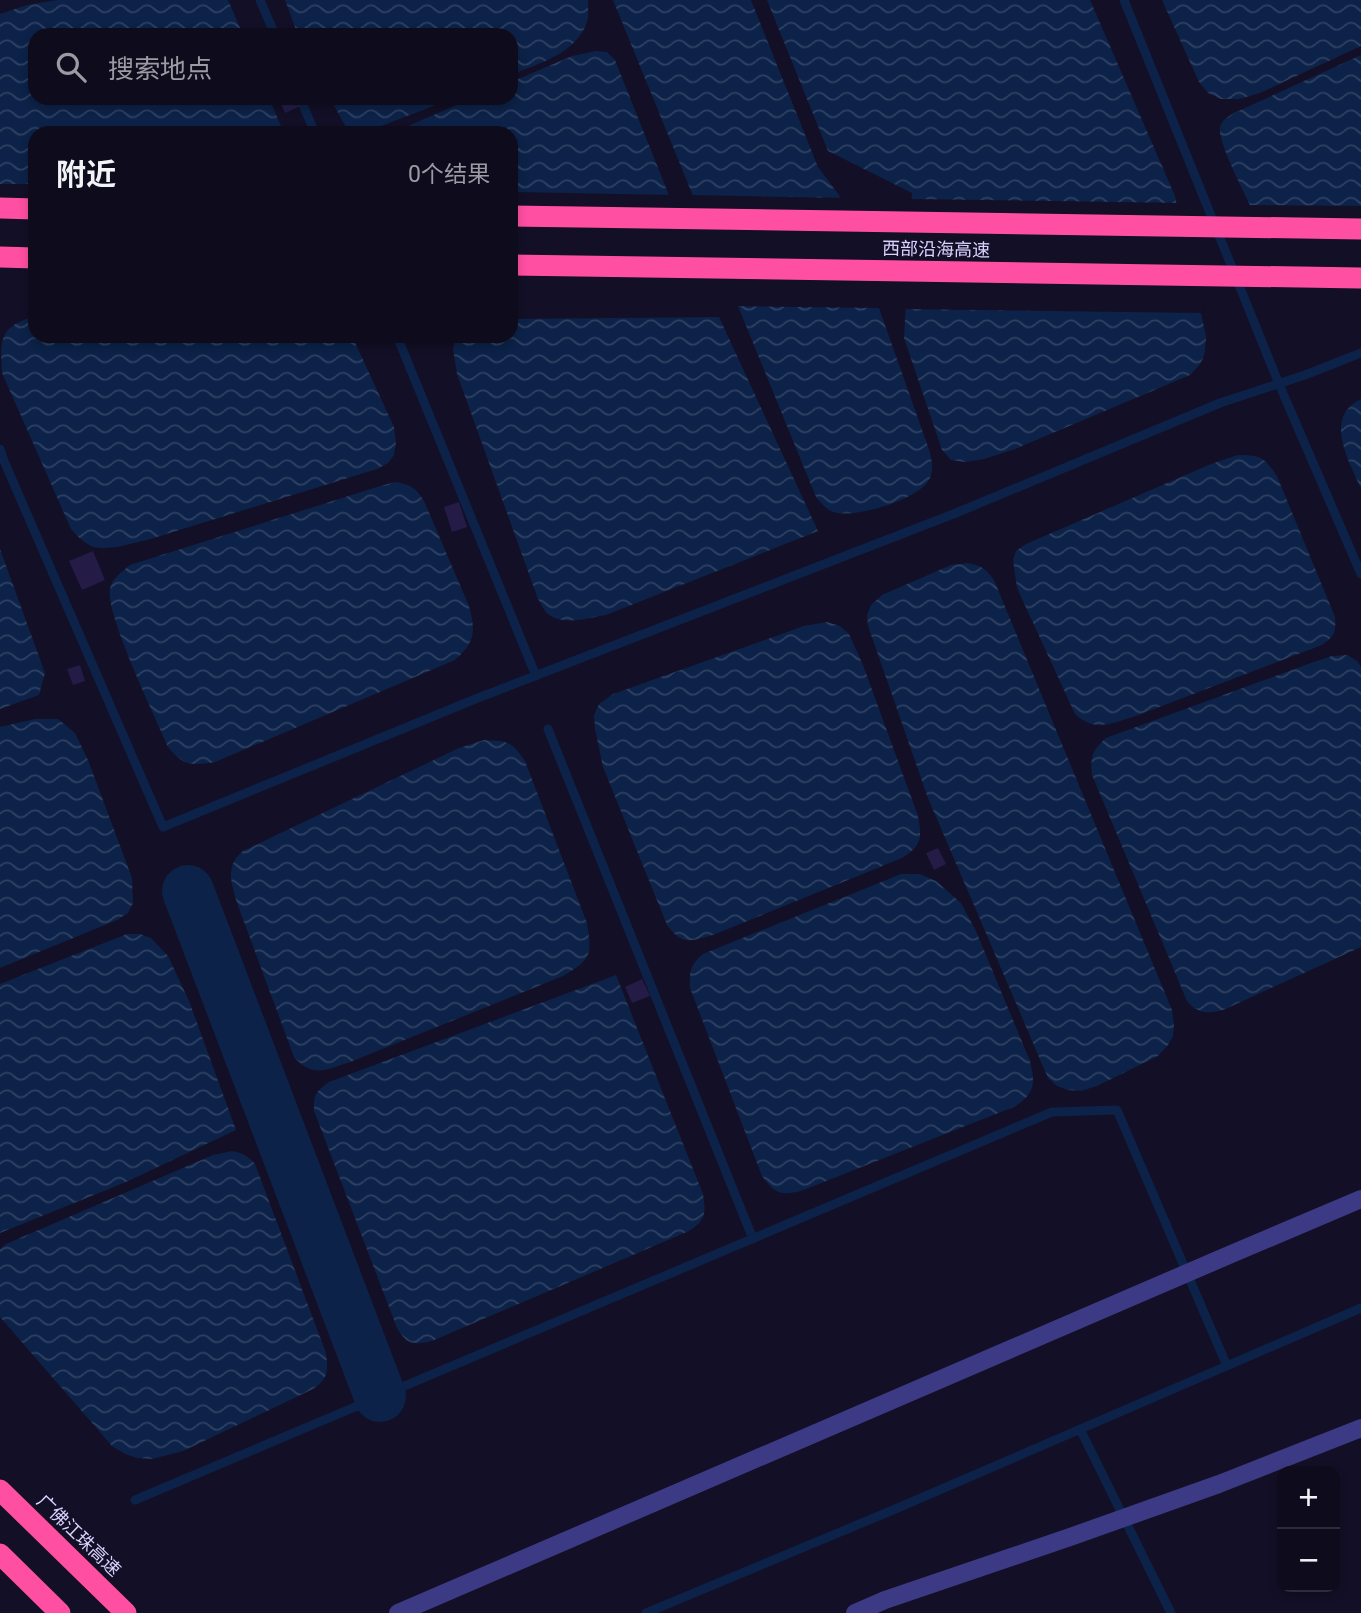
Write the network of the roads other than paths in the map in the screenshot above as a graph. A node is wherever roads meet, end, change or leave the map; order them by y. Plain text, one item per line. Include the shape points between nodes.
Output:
1 (0, 208) edge
2 (28, 209) edge
3 (518, 216) edge
4 (1361, 229) edge
5 (0, 257) edge
6 (28, 258) edge
7 (518, 265) edge
8 (1361, 278) edge
9 (1361, 1199) edge
10 (1361, 1428) edge
11 (0, 1490) edge
12 (0, 1554) edge
13 (60, 1613) edge
14 (126, 1613) edge
15 (398, 1613) edge
16 (856, 1613) edge

1 - 2 highway
3 - 4 highway, 西部沿海高速
5 - 6 highway
7 - 8 highway, 西部沿海高速
9 - 15 street
10 - 16 street via 1219,1484
11 - 14 highway, 广佛江珠高速
12 - 13 highway

